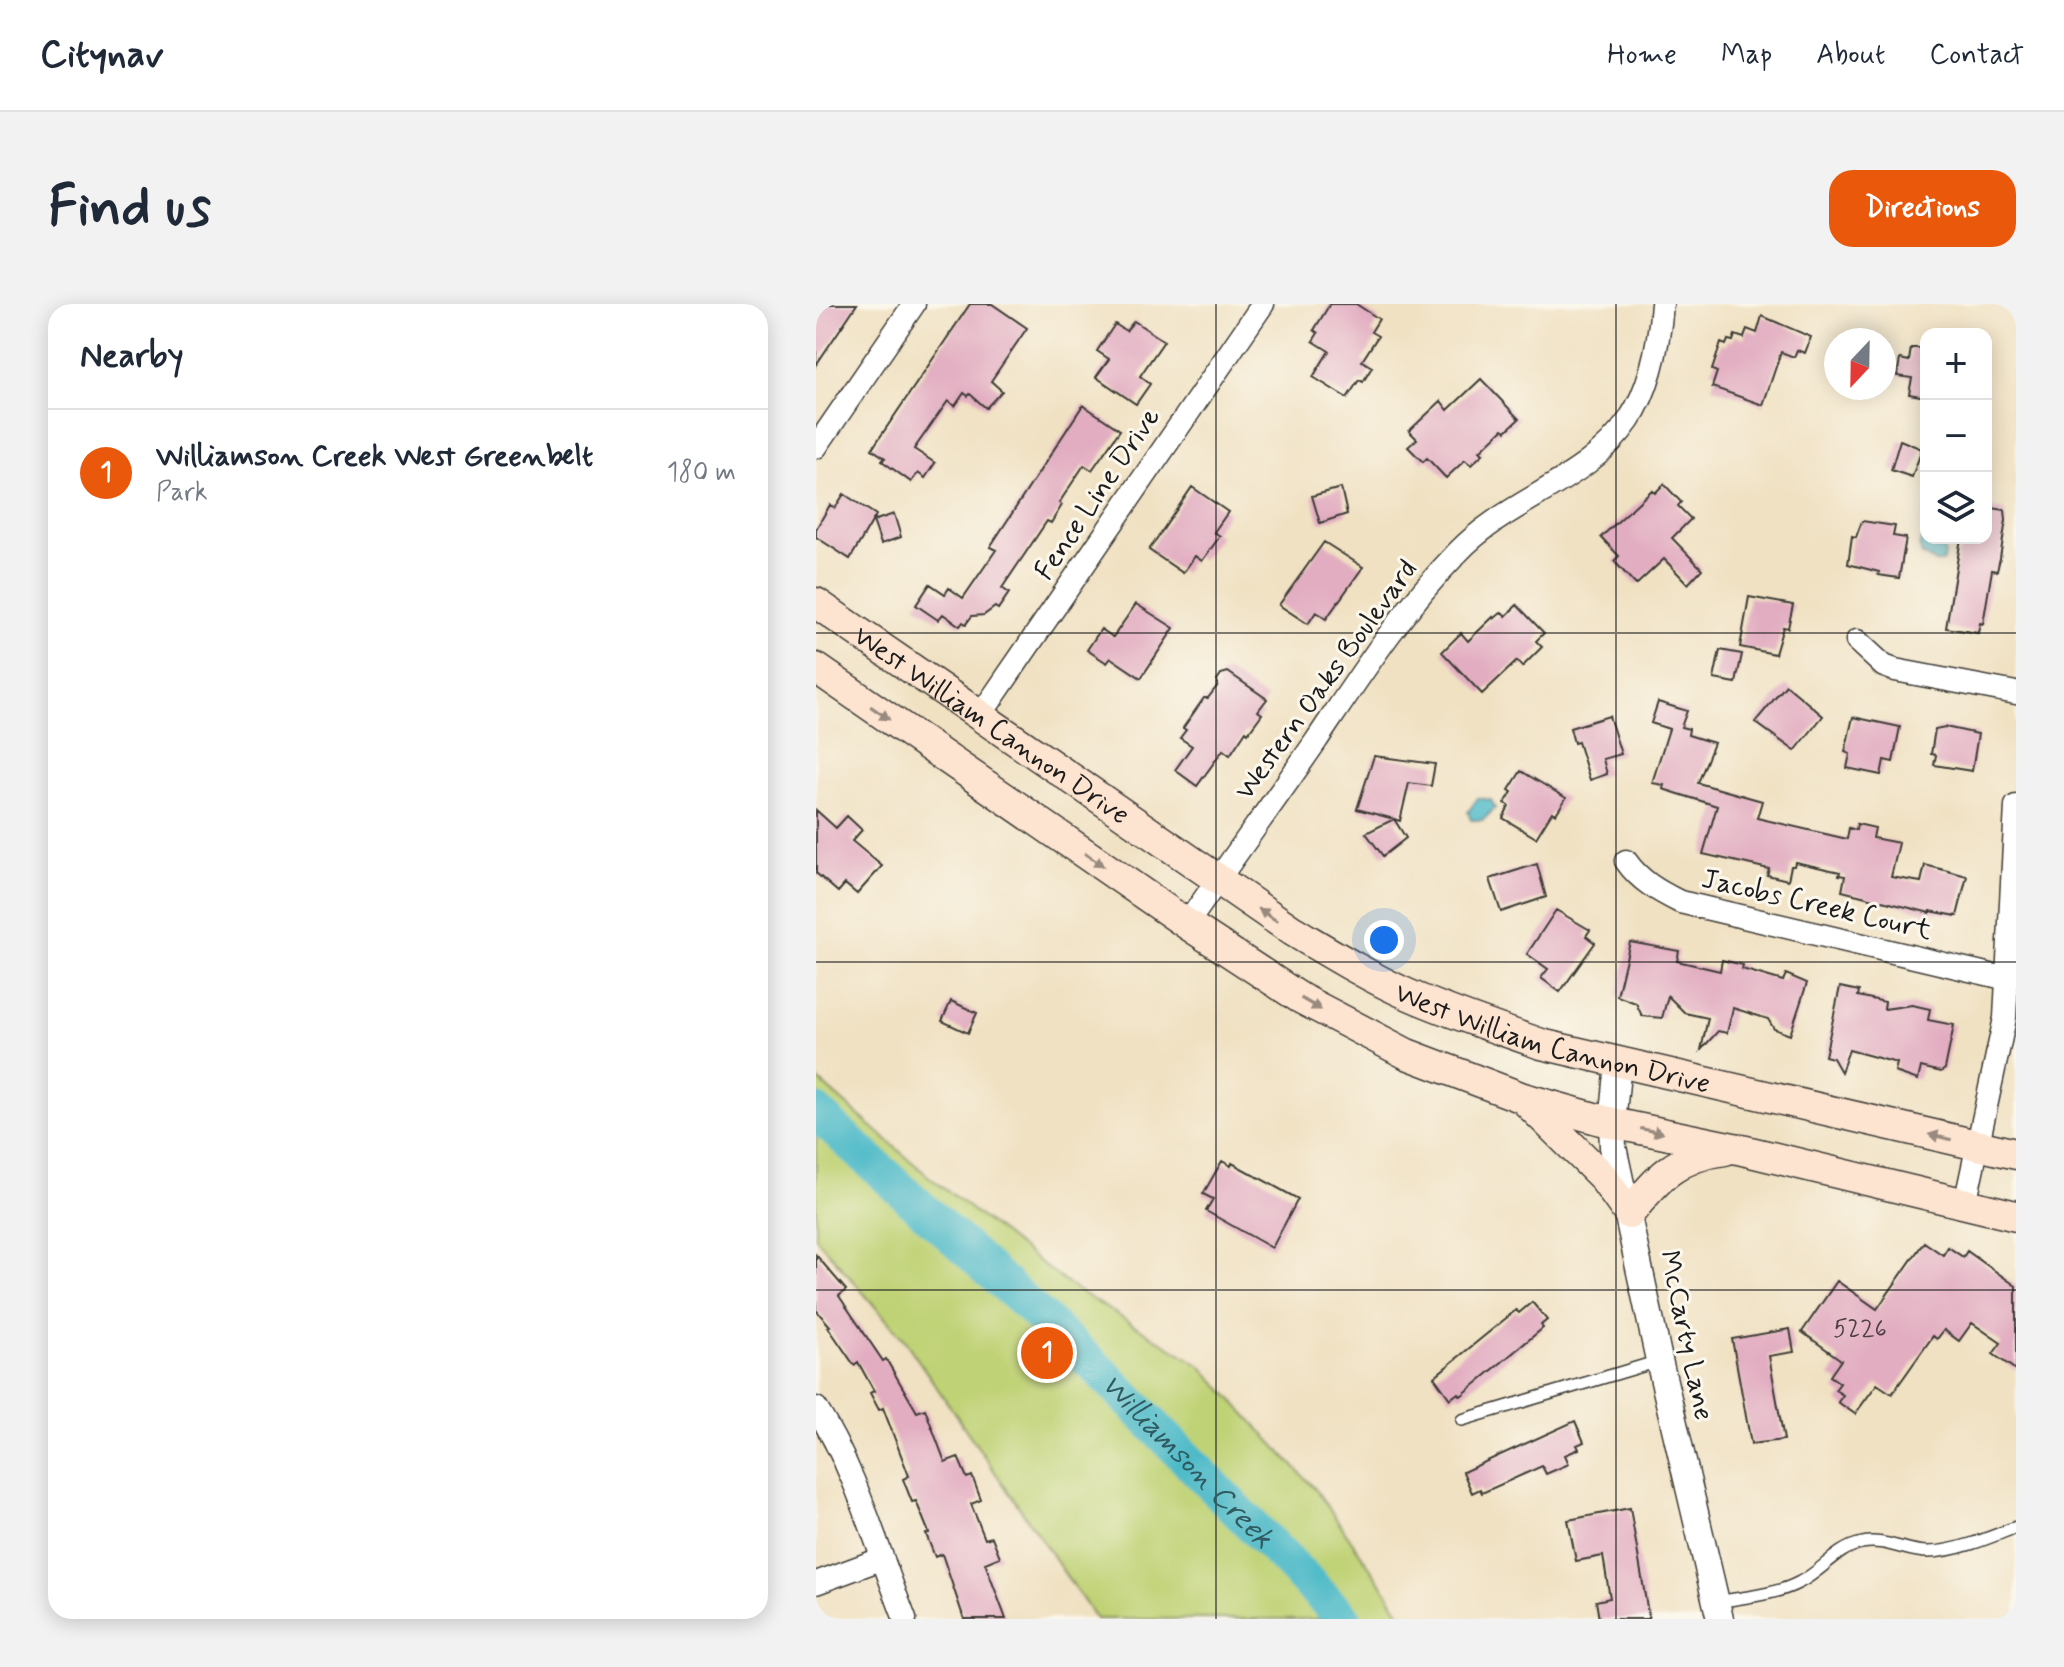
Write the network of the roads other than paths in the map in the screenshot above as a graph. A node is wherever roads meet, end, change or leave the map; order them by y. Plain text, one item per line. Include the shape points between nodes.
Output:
1 (914, 304) edge
2 (1263, 304) edge
3 (1662, 304) edge
4 (816, 447) edge
5 (816, 603) edge
6 (1857, 641) dead end
7 (816, 668) edge
8 (2016, 693) edge
9 (980, 716) junction
10 (2016, 806) edge
11 (1626, 861) dead end
12 (1217, 881) junction
13 (1187, 924) junction
14 (2008, 979) junction
15 (1618, 1063) junction
16 (1523, 1098) junction
17 (1612, 1123) junction
18 (1979, 1145) junction
19 (1738, 1149) junction
20 (2016, 1154) edge
21 (1965, 1204) junction
22 (1629, 1214) junction
23 (2016, 1216) edge
24 (1659, 1360) junction
25 (816, 1408) edge
26 (1462, 1420) dead end
27 (2016, 1527) edge
28 (881, 1559) junction
29 (816, 1583) edge
30 (1718, 1610) edge
31 (905, 1619) edge

1 - 4 street
2 - 9 street, Fence Line Drive
3 - 12 street, Western Oaks Boulevard via 1653,360 1630,419 1582,467 1470,539 1433,577
5 - 9 main road, West William Cannon Drive
6 - 8 street via 1895,670
7 -> 13 main road, West William Cannon Drive
9 - 12 main road, West William Cannon Drive
10 - 14 street
11 - 14 street, Jacobs Creek Court via 1655,890 1680,902
12 - 13 street, Western Oaks Boulevard
15 -> 12 main road, West William Cannon Drive via 1541,1044 1409,995 1316,945
13 -> 16 main road, West William Cannon Drive via 1337,1019 1407,1054
14 - 18 street
15 - 17 street, McCarty Lane
18 -> 15 main road, West William Cannon Drive
16 - 17 main road, West William Cannon Drive
16 - 22 main road via 1602,1176
17 -> 19 main road, West William Cannon Drive
17 - 22 street, McCarty Lane
18 - 20 main road, West William Cannon Drive
18 - 21 street
19 - 21 main road, West William Cannon Drive
19 - 22 main road via 1685,1159 1651,1186
21 - 23 main road, West William Cannon Drive
22 - 24 street, McCarty Lane
24 - 26 lane
24 - 30 street, McCarty Lane
25 - 28 street via 855,1485
27 - 30 lane via 1929,1552 1861,1543 1800,1582
28 - 29 street
28 - 31 street

